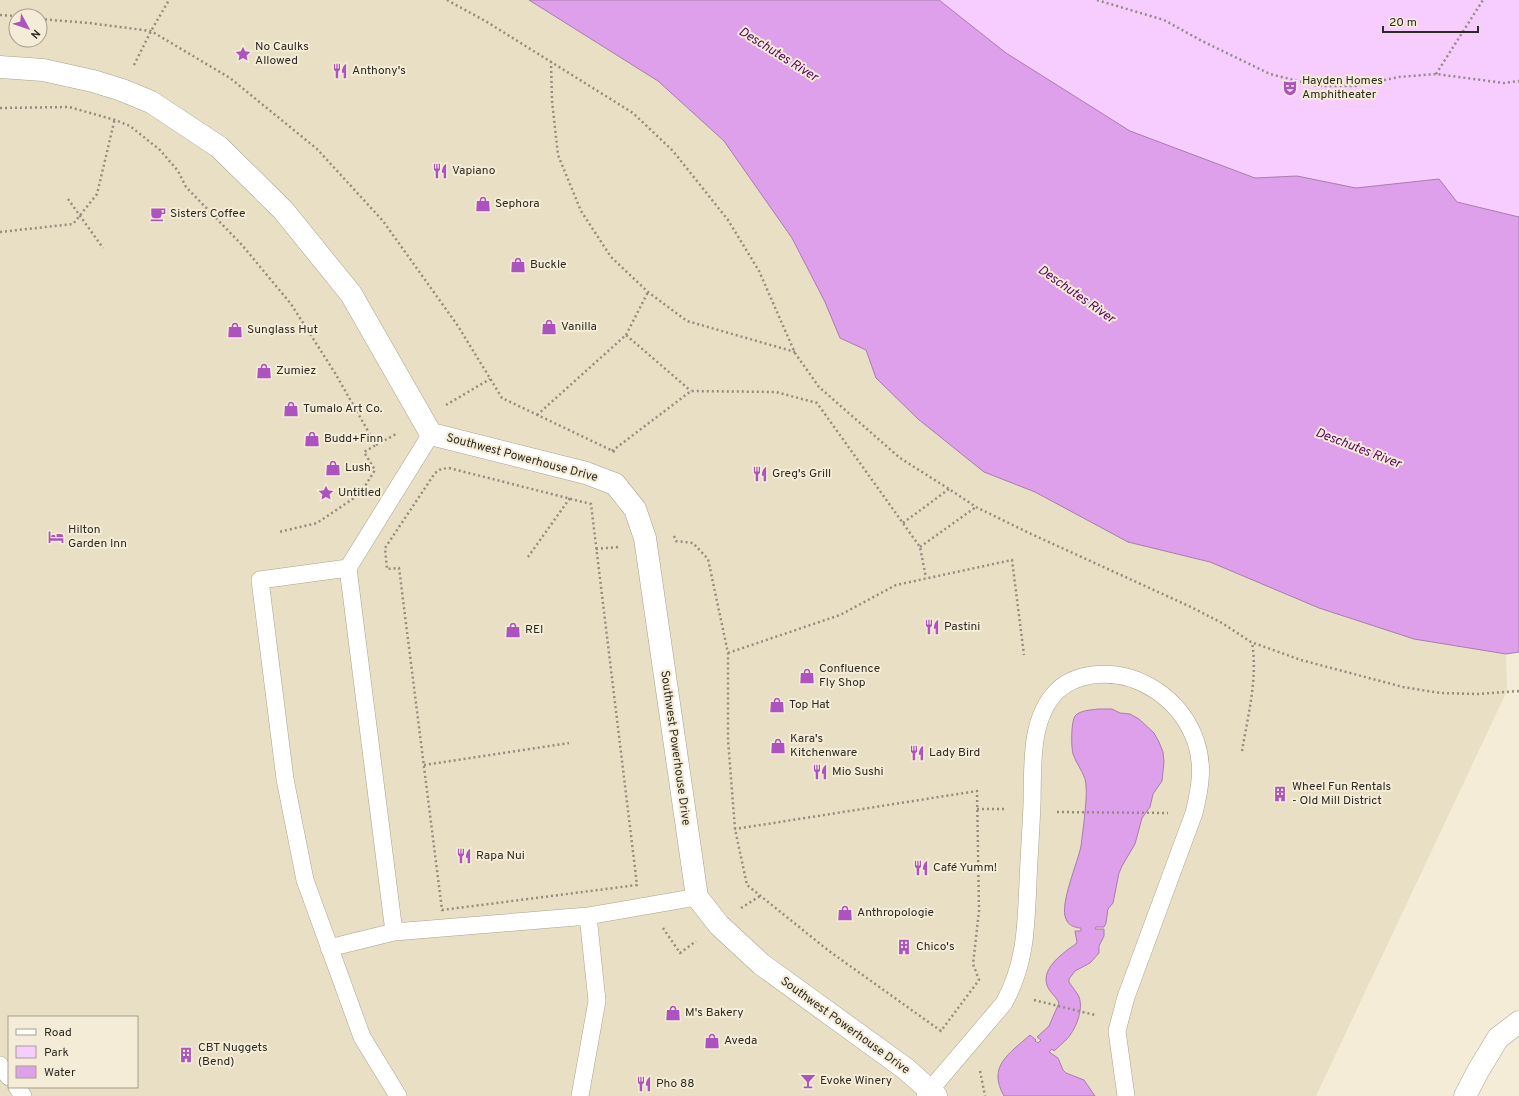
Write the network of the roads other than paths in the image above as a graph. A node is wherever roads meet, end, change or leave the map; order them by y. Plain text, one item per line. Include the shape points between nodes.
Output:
1 (0, 67) edge
2 (431, 434) junction
3 (348, 568) junction
4 (697, 897) junction
5 (588, 916) junction
6 (394, 932) junction
7 (329, 948) junction
8 (1519, 1022) edge
9 (0, 1065) edge
10 (8, 1076) edge
11 (931, 1094) edge
12 (398, 1096) edge
13 (580, 1096) edge
14 (1126, 1096) edge
15 (1465, 1096) edge

1 - 2 street, Southwest Powerhouse Drive via 43,70 122,90 151,102 219,147 283,210 351,294
2 - 3 lane
2 - 4 street, Southwest Powerhouse Drive via 586,473 616,484 635,509 645,538
3 - 6 lane
3 - 7 lane via 260,580 286,779 305,880
4 - 5 lane
4 - 11 street, Southwest Powerhouse Drive via 719,925 761,964 906,1069
5 - 6 lane
5 - 13 lane via 597,1001
6 - 7 lane
7 - 12 lane via 362,1037
8 - 15 street via 1498,1038
9 - 10 lane
11 - 14 lane via 1004,1003 1020,965 1026,909 1034,754 1044,709 1056,692 1068,683 1090,675 1107,674 1140,681 1166,698 1181,714 1191,731 1199,751 1202,769 1194,813 1126,997 1117,1031

